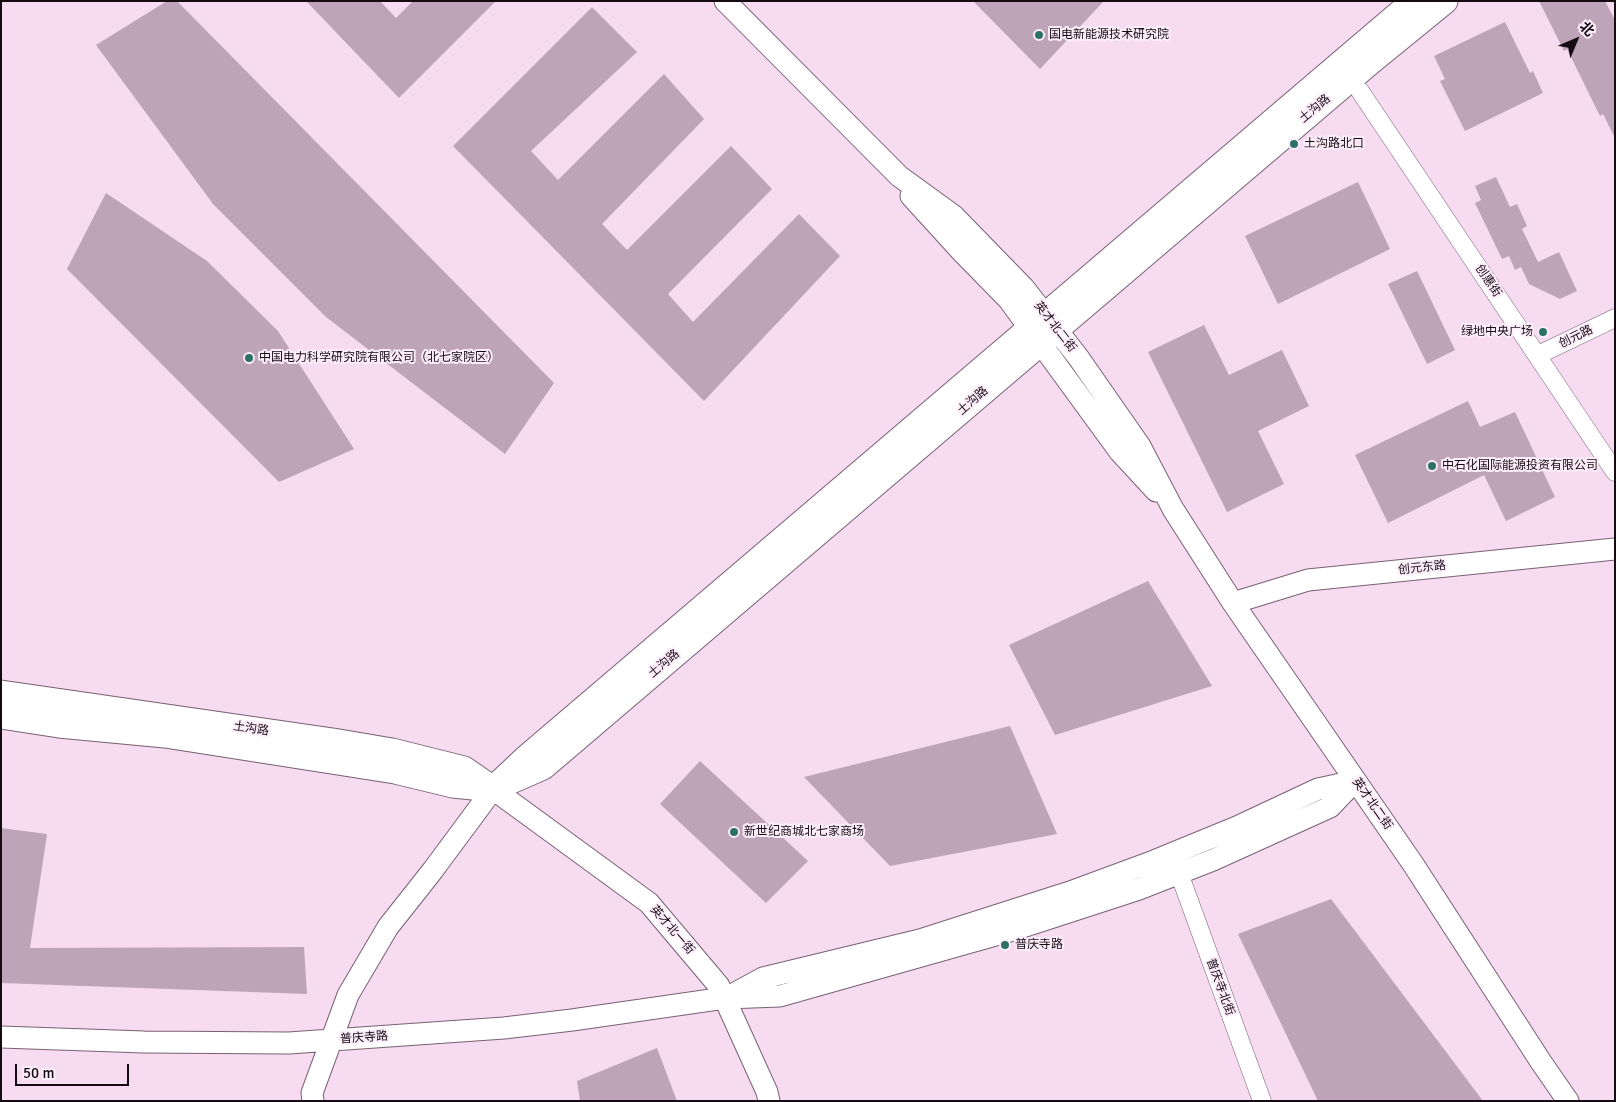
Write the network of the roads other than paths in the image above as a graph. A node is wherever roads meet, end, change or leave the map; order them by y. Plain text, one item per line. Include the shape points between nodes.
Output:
1 (725, 1) edge
2 (1414, 1) edge
3 (1445, 1) edge
4 (1360, 91) dead end
5 (1615, 318) edge
6 (1043, 329) junction
7 (1538, 355) junction
8 (1615, 472) edge
9 (1615, 549) edge
10 (1233, 604) junction
11 (1, 693) edge
12 (1, 716) edge
13 (1355, 781) junction
14 (494, 789) junction
15 (1178, 873) junction
16 (725, 998) junction
17 (1, 1037) edge
18 (332, 1040) junction
19 (313, 1101) edge
20 (769, 1101) edge
21 (1262, 1101) edge
22 (1568, 1101) edge

1 - 6 street, 英才北二街 via 898,176 907,192 962,252
2 - 6 main road, 土沟路
3 - 6 main road, 土沟路
4 - 7 street, 创惠街
5 - 7 street, 创元路
6 - 10 street, 英才北二街 via 1120,452 1173,509
6 - 14 main road, 土沟路 via 543,767
7 - 8 street, 创惠街
9 - 10 street, 创元东路 via 1308,580
10 - 13 street, 英才北二街
11 - 14 main road, 土沟路 via 392,751 464,769
12 - 14 main road, 土沟路 via 165,735 396,771 453,785
13 - 15 street, 普庆寺路 via 1330,807
13 - 16 street, 普庆寺路 via 1318,789 1154,861 1065,893 920,940 764,978
13 - 22 street, 英才北二街
14 - 16 street, 英才北一街 via 649,903 719,986
14 - 18 street via 388,927 348,994
15 - 16 street, 普庆寺路 via 1010,931 788,994
15 - 21 street, 普庆寺北街
16 - 18 street, 普庆寺路 via 514,1027
16 - 20 street, 英才北一街
17 - 18 street, 普庆寺路 via 163,1042
18 - 19 street via 312,1093

